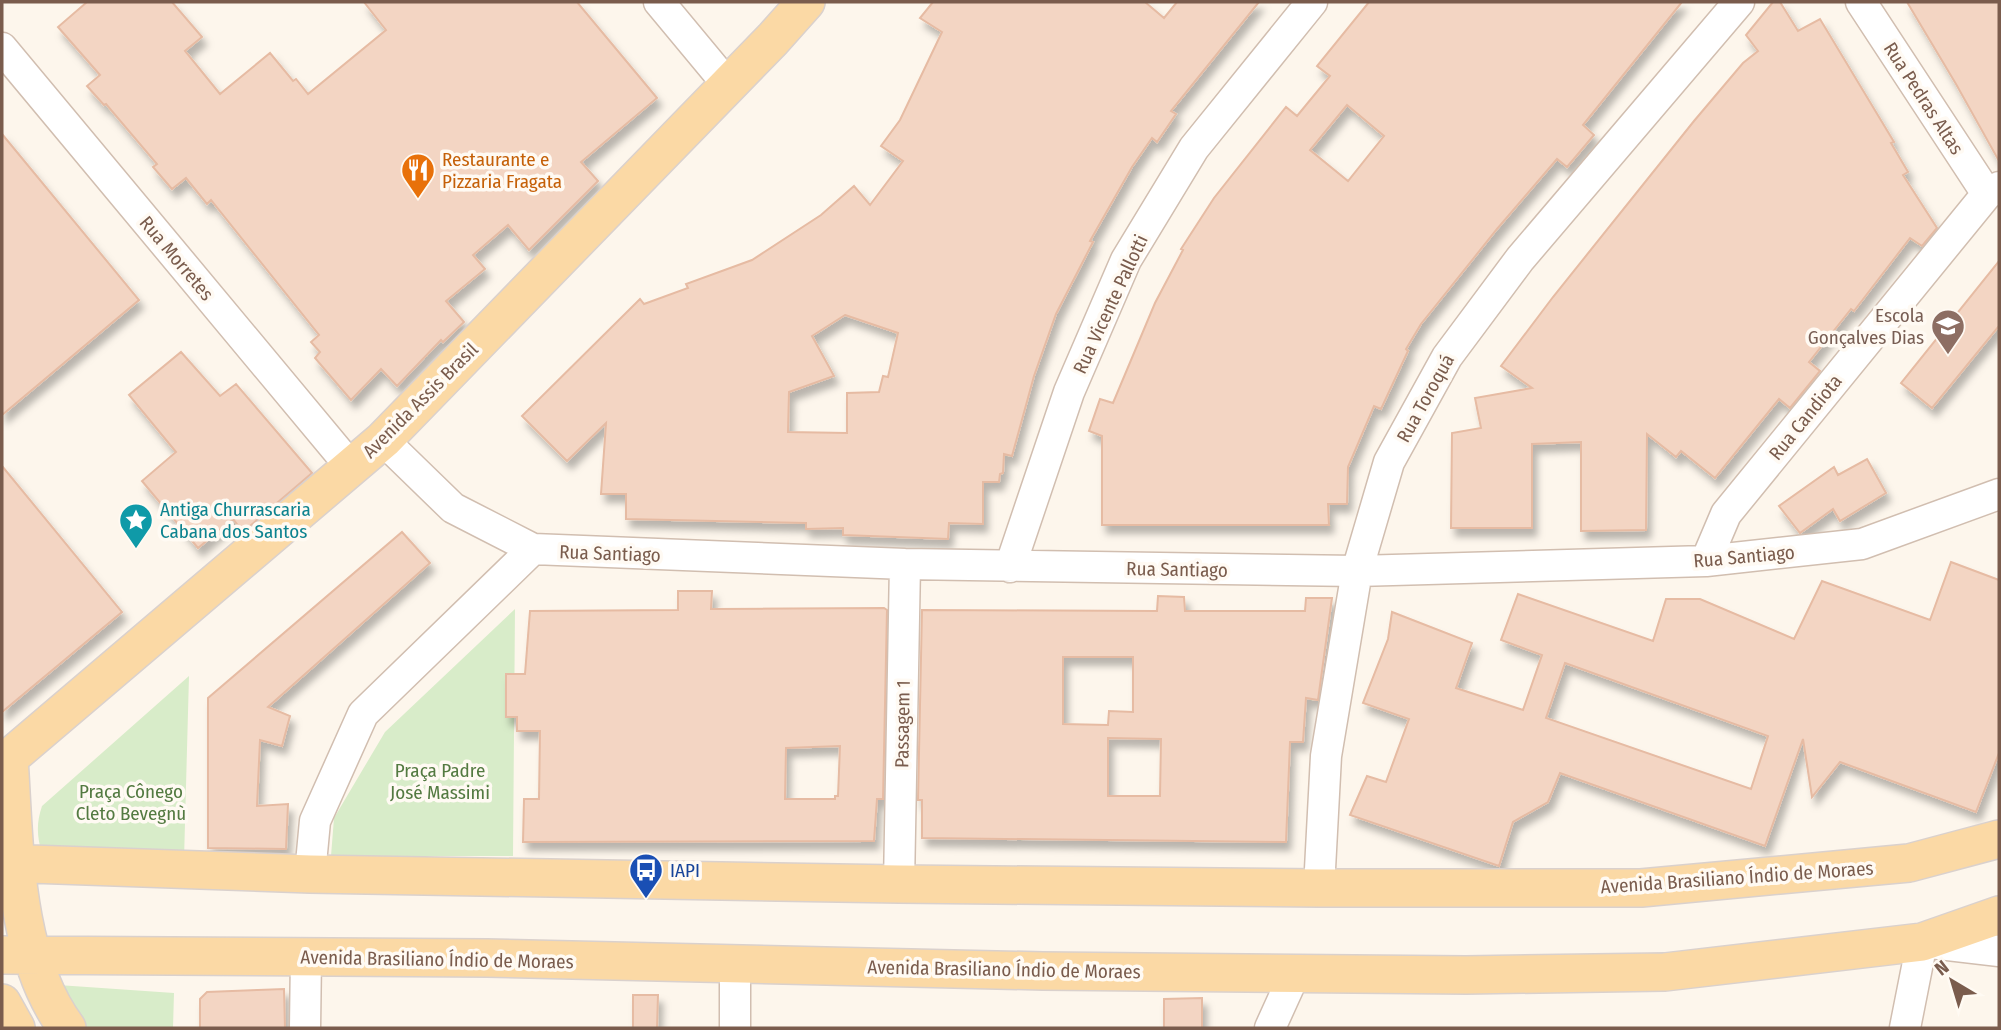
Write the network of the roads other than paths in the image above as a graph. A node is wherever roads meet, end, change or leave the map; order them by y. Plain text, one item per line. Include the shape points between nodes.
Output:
1 (659, 2) edge
2 (806, 2) edge
3 (1312, 2) edge
4 (1739, 2) edge
5 (1861, 2) edge
6 (2, 48) edge
7 (728, 85) junction
8 (1993, 191) edge
9 (383, 440) junction
10 (351, 467) junction
11 (1999, 494) edge
12 (533, 550) junction
13 (1706, 561) junction
14 (905, 564) junction
15 (1010, 567) junction
16 (1357, 571) junction
17 (4, 757) edge
18 (1999, 839) edge
19 (9, 863) edge
20 (310, 874) junction
21 (899, 884) junction
22 (1319, 888) junction
23 (1999, 915) edge
24 (1922, 942) junction
25 (1999, 951) edge
26 (16, 954) edge
27 (306, 957) junction
28 (735, 964) junction
29 (1295, 973) junction
30 (2, 1003) edge
31 (16, 1028) edge
32 (67, 1028) edge
33 (305, 1028) edge
34 (735, 1028) edge
35 (1270, 1028) edge
36 (1905, 1028) edge

1 - 7 street
2 - 7 main road, Avenida Assis Brasil
3 - 15 street, Rua Vicente Pallotti via 1194,148 1126,260 1069,392
4 - 16 street, Rua Toroquá via 1520,259 1447,357 1389,462
5 - 8 street, Rua Pedras Altas
6 - 10 street, Rua Morretes
7 - 9 main road, Avenida Assis Brasil
8 - 13 street, Rua Candiota via 1726,514
9 - 10 main road, Avenida Assis Brasil
9 - 12 street, Rua Santiago via 453,508
10 - 17 main road, Avenida Assis Brasil
11 - 13 street, Rua Santiago via 1862,544
12 - 14 street, Rua Santiago
12 - 20 street via 363,714 315,821
13 - 16 street, Rua Santiago
14 - 15 street, Rua Santiago
14 - 21 street, Passagem 1
15 - 16 street, Rua Santiago
16 - 22 street, Rua Toroquá via 1326,756
17 - 19 main road
18 - 22 main road, Avenida Brasiliano Índio de Moraes via 1909,863 1641,888
19 - 20 main road, Avenida Brasiliano Índio de Moraes
19 - 26 main road
20 - 21 main road, Avenida Brasiliano Índio de Moraes
21 - 22 main road, Avenida Brasiliano Índio de Moraes
23 - 24 main road, Avenida Brasiliano Índio de Moraes
24 - 25 street
24 - 29 main road, Avenida Brasiliano Índio de Moraes via 1665,972
24 - 36 street
26 - 27 main road, Avenida Brasiliano Índio de Moraes
26 - 32 main road
27 - 28 main road, Avenida Brasiliano Índio de Moraes
27 - 33 street
28 - 29 main road, Avenida Brasiliano Índio de Moraes
28 - 34 street
29 - 35 street
30 - 31 main road

